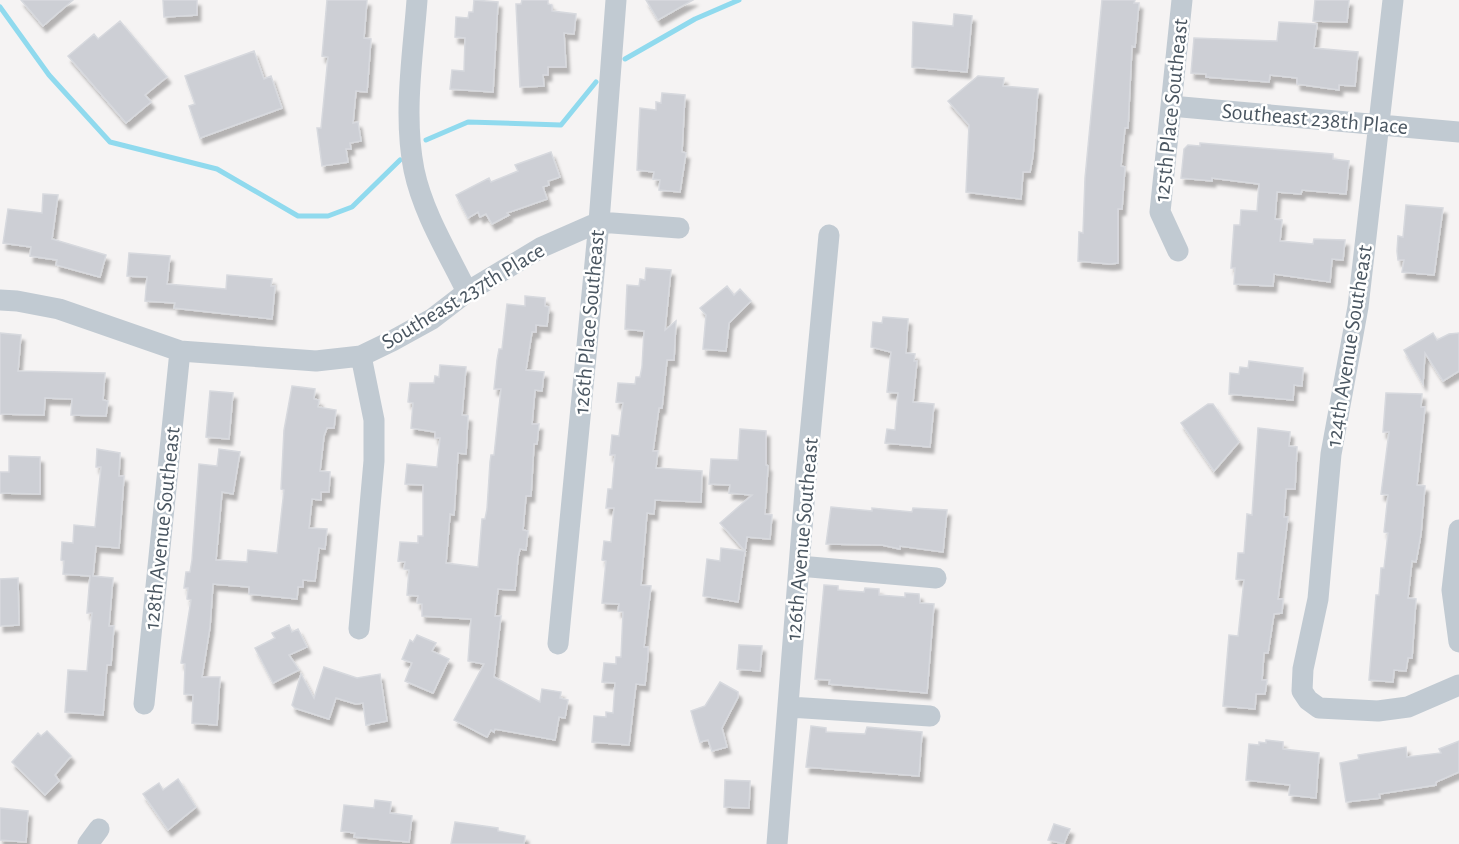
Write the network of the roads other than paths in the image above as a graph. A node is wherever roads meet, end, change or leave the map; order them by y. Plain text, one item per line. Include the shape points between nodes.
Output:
1 (417, 0) edge
2 (616, 0) edge
3 (1182, 0) edge
4 (1393, 0) edge
5 (1171, 106) junction
6 (1381, 125) junction
7 (1459, 132) edge
8 (599, 222) junction
9 (679, 228) dead end
10 (829, 235) dead end
11 (1178, 251) dead end
12 (467, 292) junction
13 (0, 300) edge
14 (180, 351) junction
15 (361, 356) junction
16 (1459, 530) edge
17 (799, 566) junction
18 (936, 578) dead end
19 (358, 629) dead end
20 (1459, 642) edge
21 (558, 644) dead end
22 (1459, 685) edge
23 (144, 704) dead end
24 (789, 707) junction
25 (930, 717) dead end
26 (777, 844) edge

1 - 12 street via 410,98 414,169 430,217
2 - 8 street, 126th Place Southeast
3 - 5 street, 125th Place Southeast
4 - 6 street, 124th Avenue Southeast
5 - 6 street, Southeast 238th Place
5 - 11 street, 125th Place Southeast via 1160,212
6 - 7 street, Southeast 238th Place
6 - 22 street, 124th Avenue Southeast via 1358,307 1331,454 1318,599 1302,691 1319,708 1378,711 1408,707
8 - 9 street, Southeast 237th Place
8 - 12 street, Southeast 237th Place via 542,247
8 - 21 street, 126th Place Southeast
10 - 17 street, 126th Avenue Southeast
12 - 15 street, Southeast 237th Place via 432,319
13 - 14 street, Southeast 237th Place via 59,309
14 - 15 street, Southeast 237th Place via 316,361
14 - 23 street, 128th Avenue Southeast
15 - 19 street via 374,420 374,460
16 - 20 street via 1452,590
17 - 18 street
17 - 24 street, 126th Avenue Southeast
24 - 25 street
24 - 26 street, 126th Avenue Southeast

